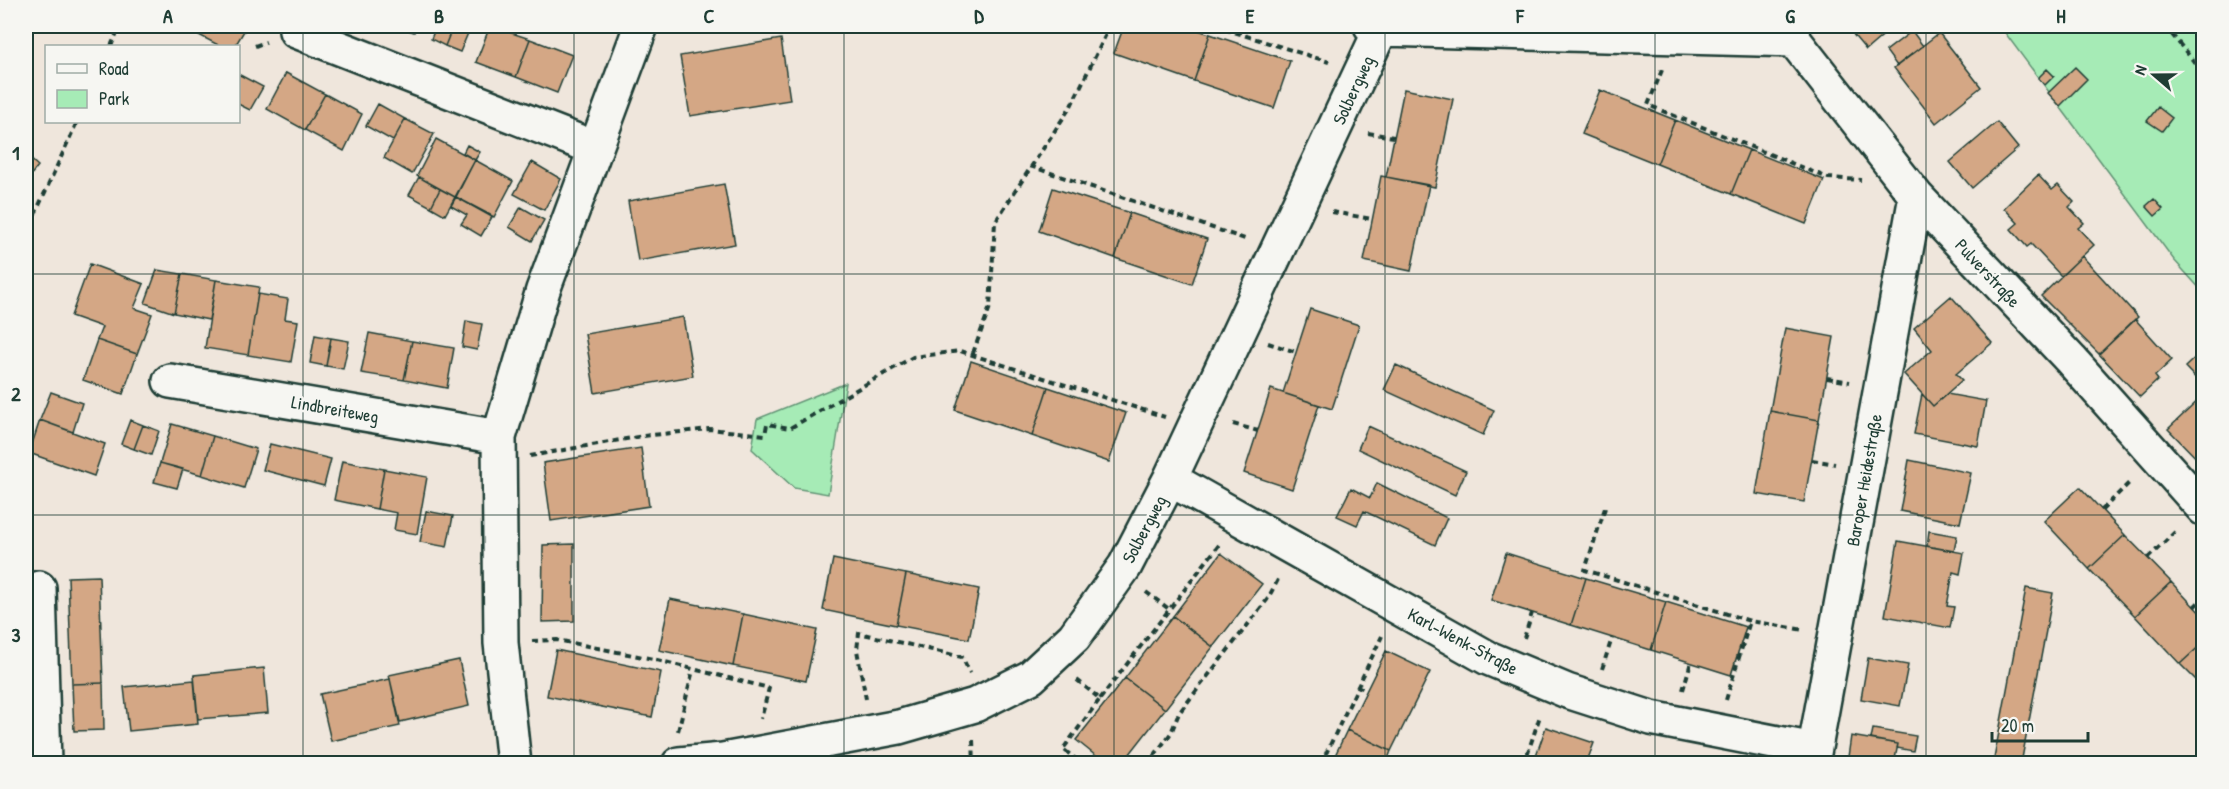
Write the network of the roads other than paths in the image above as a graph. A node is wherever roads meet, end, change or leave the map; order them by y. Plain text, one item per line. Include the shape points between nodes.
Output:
1 (640, 26) edge
2 (1376, 27) edge
3 (296, 31) dead end
4 (1790, 33) edge
5 (595, 148) junction
6 (1916, 196) junction
7 (170, 381) dead end
8 (499, 437) junction
9 (1170, 479) junction
10 (2204, 509) edge
11 (39, 588) dead end
12 (678, 748) edge
13 (1813, 757) edge
14 (44, 764) edge
15 (514, 764) edge

1 - 5 street
2 - 4 street
2 - 9 street, Solbergweg
3 - 5 street
4 - 6 street, Pulverstraße
5 - 8 street via 543,290
6 - 10 street, Pulverstraße via 2071,360
6 - 13 street, Baroper Heidestraße
7 - 8 street, Lindbreiteweg
8 - 15 street via 501,643
9 - 12 street, Solbergweg via 1125,566 1074,637 1031,677 975,705 899,727 723,760
9 - 13 street, Karl-Wenk-Straße via 1488,658 1551,685 1651,718
11 - 14 street

